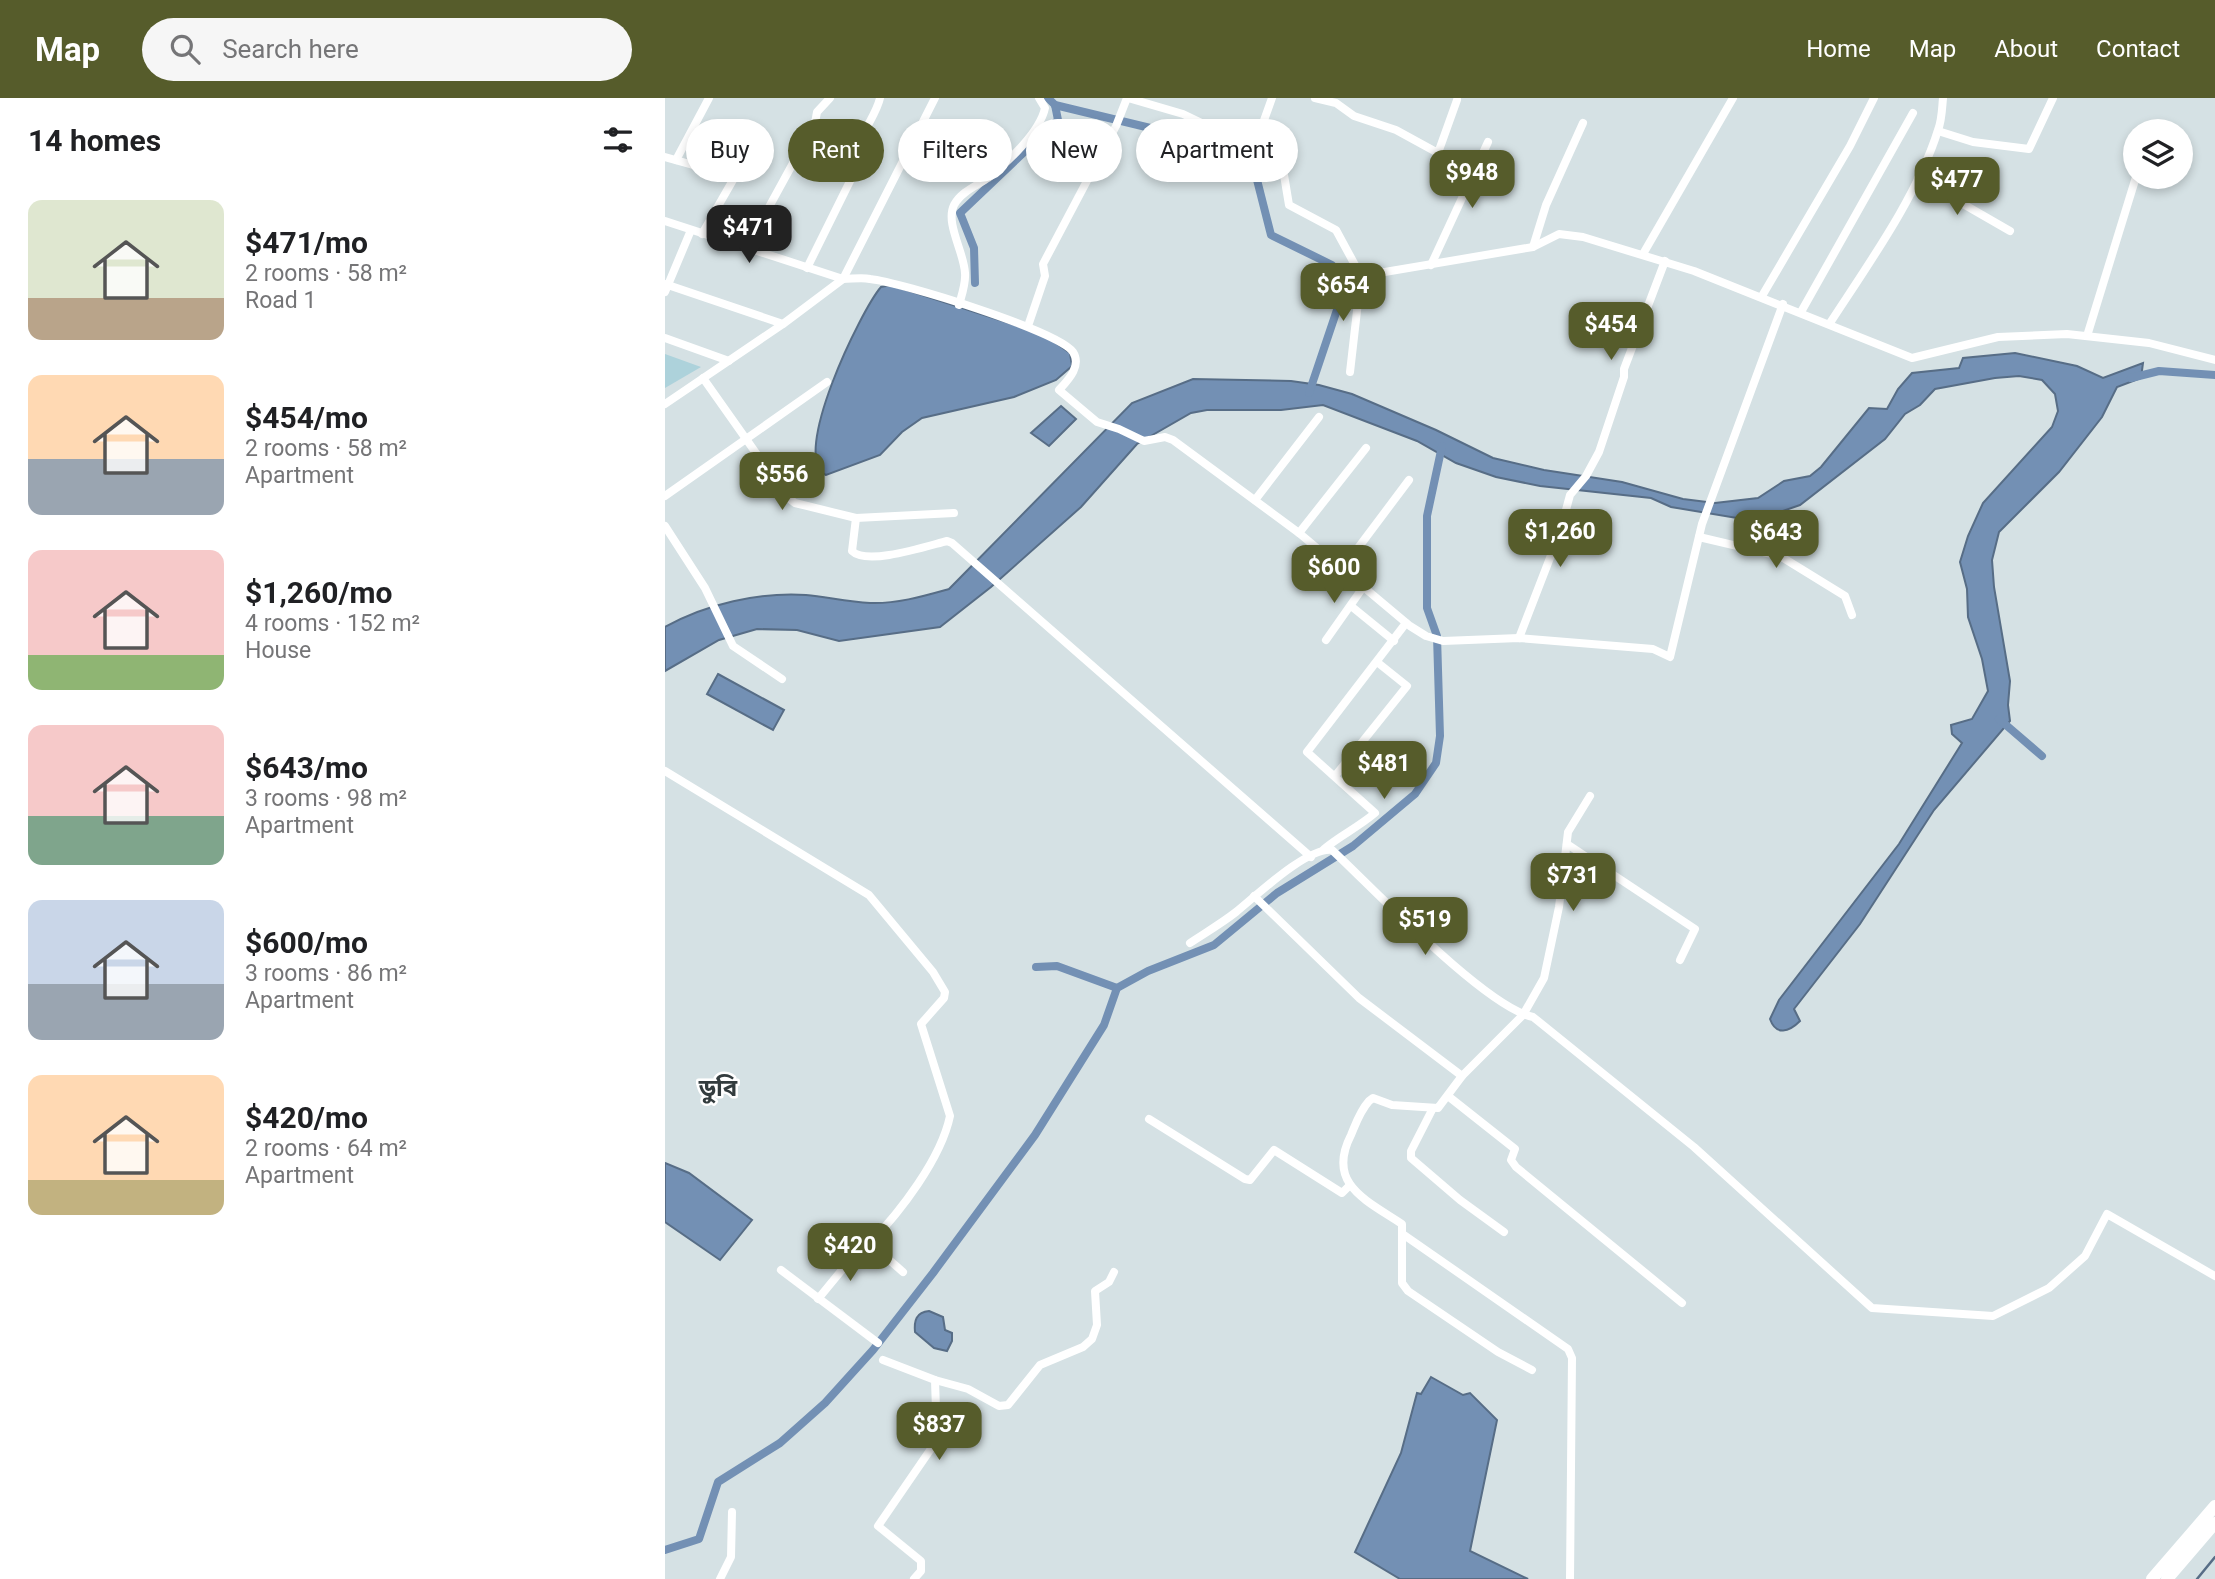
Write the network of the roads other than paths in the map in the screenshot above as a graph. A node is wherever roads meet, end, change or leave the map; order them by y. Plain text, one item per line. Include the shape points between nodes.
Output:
1 (709, 98) edge
2 (830, 98) edge
3 (880, 98) edge
4 (935, 98) edge
5 (1039, 98) edge
6 (1128, 98) edge
7 (1272, 98) edge
8 (1315, 98) edge
9 (1733, 98) edge
10 (1874, 98) edge
11 (1943, 98) edge
12 (2053, 98) edge
13 (1457, 100) dead end
14 (1155, 102) edge
15 (1913, 113) dead end
16 (1194, 119) edge
17 (1264, 119) edge
18 (1583, 123) dead end
19 (1938, 131) junction
20 (1488, 142) dead end
21 (665, 157) edge
22 (676, 160) junction
23 (1917, 178) junction
24 (1285, 182) edge
25 (2132, 189) edge
26 (665, 221) edge
27 (691, 230) junction
28 (2010, 231) dead end
29 (702, 234) junction
30 (1533, 247) junction
31 (746, 248) junction
32 (1643, 254) junction
33 (1665, 261) junction
34 (1431, 265) junction
35 (807, 268) junction
36 (1361, 276) junction
37 (843, 279) junction
38 (666, 287) edge
39 (1762, 296) junction
40 (1783, 304) junction
41 (960, 305) junction
42 (1801, 312) junction
43 (1830, 323) junction
44 (783, 324) junction
45 (1027, 326) junction
46 (2087, 336) junction
47 (665, 338) edge
48 (2215, 360) edge
49 (729, 361) junction
50 (1350, 372) dead end
51 (703, 378) junction
52 (827, 382) dead end
53 (665, 404) edge
54 (1319, 416) dead end
55 (745, 440) junction
56 (1366, 448) dead end
57 (1409, 480) dead end
58 (665, 496) edge
59 (1255, 500) junction
60 (954, 513) dead end
61 (856, 518) junction
62 (665, 526) edge
63 (1299, 533) junction
64 (1699, 537) junction
65 (1343, 568) junction
66 (1364, 586) junction
67 (1351, 606) junction
68 (1852, 615) dead end
69 (1406, 623) junction
70 (1519, 638) junction
71 (1326, 640) dead end
72 (1394, 641) junction
73 (1377, 662) junction
74 (782, 680) dead end
75 (665, 771) edge
76 (1335, 776) junction
77 (1590, 796) dead end
78 (1567, 844) junction
79 (1328, 850) junction
80 (1311, 857) junction
81 (1254, 896) junction
82 (1190, 943) dead end
83 (1680, 960) dead end
84 (1523, 1015) junction
85 (1462, 1076) junction
86 (1448, 1096) junction
87 (1431, 1110) junction
88 (1149, 1119) dead end
89 (1349, 1186) junction
90 (1503, 1232) dead end
91 (1404, 1236) junction
92 (870, 1244) junction
93 (781, 1270) dead end
94 (903, 1272) dead end
95 (1114, 1272) dead end
96 (2215, 1276) edge
97 (818, 1299) junction
98 (1682, 1303) dead end
99 (878, 1343) dead end
100 (883, 1360) dead end
101 (1532, 1370) dead end
102 (935, 1380) junction
103 (2215, 1506) edge
104 (732, 1513) dead end
105 (2215, 1523) edge
106 (720, 1579) edge
107 (914, 1579) edge
108 (1570, 1579) edge
109 (2152, 1579) edge
110 (2167, 1579) edge

1 - 22 street
2 - 31 street via 817,112
3 - 35 street via 859,144 860,161
4 - 37 street
5 - 41 street via 1045,108 1034,133 954,206 953,230 966,275
6 - 14 street
6 - 45 street via 1043,264 1045,276
7 - 17 street
8 - 13 street via 1336,103 1354,116 1396,130 1438,153
9 - 32 street
10 - 39 street
11 - 19 street
12 - 19 street via 2029,149 1973,142
14 - 16 street
15 - 42 street
18 - 30 street via 1546,205
19 - 23 street
20 - 34 street
21 - 22 street
22 - 29 street via 733,180
23 - 28 street
23 - 43 street
24 - 36 street via 1289,205 1336,230
25 - 46 street
26 - 27 street
27 - 29 street
27 - 38 street
29 - 31 street
30 - 32 street via 1559,234
30 - 34 street
31 - 35 street
32 - 33 street
33 - 39 street
33 - 70 street via 1599,452 1570,495
34 - 36 street
35 - 37 street
36 - 50 street
37 - 41 street via 870,278
37 - 44 street
38 - 44 street
39 - 40 street
40 - 42 street
40 - 64 street
41 - 45 street
42 - 43 street
43 - 46 street via 1912,358 1999,337
44 - 49 street
45 - 59 street via 1059,340 1073,352 1075,369 1059,390 1103,424 1144,441 1173,440
46 - 48 street via 2149,343
47 - 49 street
49 - 51 street
51 - 53 street
51 - 55 street
52 - 55 street
54 - 59 street
55 - 58 street
55 - 61 street via 790,500
56 - 63 street
57 - 65 street
59 - 63 street
60 - 61 street
61 - 80 street via 854,555 905,552 947,541
62 - 74 street via 713,604 729,641
63 - 65 street
64 - 68 street via 1780,556 1845,596
64 - 70 street via 1670,657 1653,649
65 - 66 street
66 - 67 street
66 - 69 street
67 - 71 street
67 - 72 street
69 - 70 street via 1443,641
69 - 72 street
72 - 73 street
73 - 76 street via 1307,752
73 - 76 street via 1408,686
75 - 92 street via 869,895 945,992 921,1024 950,1116 948,1127 918,1183
76 - 79 street via 1375,813 1350,834 1340,836
77 - 78 street via 1568,832
78 - 83 street via 1695,929
78 - 84 street via 1544,978
79 - 80 street
79 - 84 street via 1462,972
80 - 81 street
81 - 82 street
81 - 85 street via 1359,998
84 - 85 street
84 - 96 street via 1533,1017 1695,1147 1872,1308 1993,1316 2049,1288 2085,1256 2107,1213
85 - 86 street
86 - 87 street
86 - 98 street via 1515,1149 1511,1160 1517,1167
87 - 89 street via 1369,1101 1343,1151
87 - 90 street via 1411,1158
88 - 89 street via 1245,1179 1250,1180 1274,1150 1342,1193
89 - 91 street via 1402,1224
91 - 101 street via 1402,1283 1409,1291
91 - 108 street via 1568,1349 1572,1357
92 - 94 street
92 - 97 street via 864,1243
93 - 97 street
95 - 102 street via 1109,1282 1095,1291 1097,1325 1092,1339 1040,1366 1008,1405 999,1406
97 - 99 street
100 - 102 street
102 - 107 street via 937,1440 879,1526 921,1561 921,1571
103 - 109 highway
104 - 106 street via 731,1557
105 - 110 highway

